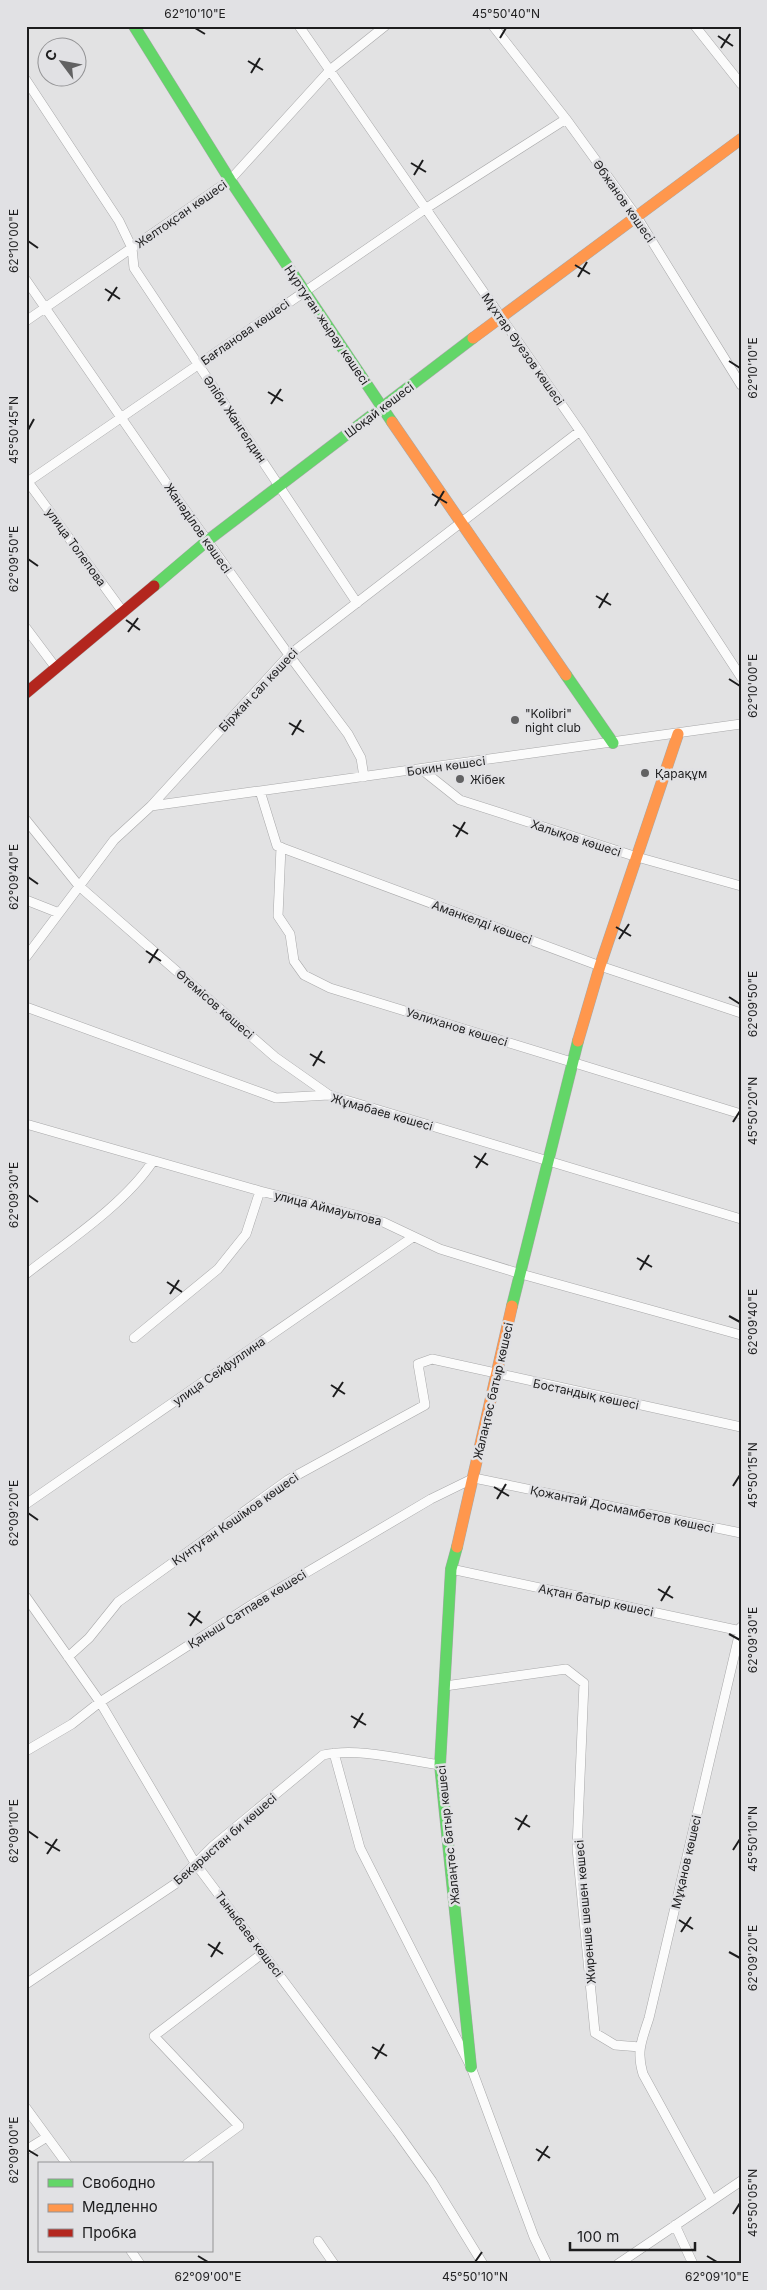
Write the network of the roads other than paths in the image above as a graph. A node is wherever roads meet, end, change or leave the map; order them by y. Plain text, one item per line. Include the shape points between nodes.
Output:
1 (134, 26) edge
2 (299, 26) edge
3 (385, 26) edge
4 (493, 26) edge
5 (695, 26) edge
6 (330, 70) junction
7 (26, 80) edge
8 (741, 84) edge
9 (566, 118) junction
10 (741, 139) edge
11 (230, 180) junction
12 (424, 209) junction
13 (637, 217) junction
14 (132, 248) junction
15 (26, 280) edge
16 (304, 290) junction
17 (46, 308) junction
18 (500, 316) junction
19 (26, 321) edge
20 (198, 364) junction
21 (741, 385) edge
22 (382, 407) junction
23 (120, 417) junction
24 (580, 431) junction
25 (27, 482) edge
26 (279, 486) junction
27 (462, 522) junction
28 (207, 541) junction
29 (357, 603) junction
30 (124, 612) junction
31 (26, 628) edge
32 (289, 655) junction
33 (56, 668) junction
34 (741, 677) edge
35 (26, 693) edge
36 (741, 724) edge
37 (678, 734) junction
38 (613, 743) junction
39 (421, 769) junction
40 (364, 777) junction
41 (260, 791) junction
42 (151, 806) junction
43 (26, 820) edge
44 (281, 847) junction
45 (637, 857) junction
46 (79, 886) junction
47 (741, 886) edge
48 (26, 900) edge
49 (59, 913) junction
50 (26, 957) edge
51 (600, 966) junction
52 (26, 1007) edge
53 (741, 1013) edge
54 (572, 1062) junction
55 (329, 1095) junction
56 (741, 1114) edge
57 (26, 1124) edge
58 (152, 1161) junction
59 (548, 1161) junction
60 (260, 1191) junction
61 (741, 1219) edge
62 (412, 1237) junction
63 (26, 1274) edge
64 (521, 1274) junction
65 (741, 1335) edge
66 (134, 1338) dead end
67 (432, 1360) joint
68 (495, 1374) junction
69 (741, 1427) edge
70 (474, 1478) junction
71 (26, 1504) edge
72 (741, 1533) edge
73 (451, 1569) junction
74 (26, 1597) edge
75 (740, 1630) edge
76 (68, 1657) junction
77 (445, 1686) junction
78 (100, 1702) junction
79 (26, 1751) edge
80 (334, 1753) junction
81 (440, 1765) junction
82 (196, 1863) junction
83 (263, 1953) junction
84 (26, 1984) edge
85 (640, 2047) junction
86 (471, 2067) junction
87 (26, 2108) edge
88 (47, 2137) junction
89 (26, 2150) edge
90 (66, 2162) edge
91 (190, 2162) edge
92 (741, 2181) edge
93 (712, 2200) junction
94 (675, 2225) junction
95 (318, 2241) dead end
96 (132, 2252) edge
97 (140, 2264) edge
98 (334, 2264) edge
99 (483, 2264) edge
100 (546, 2264) edge
101 (618, 2264) edge
102 (693, 2264) edge

1 - 11 street, Нұртуған жырау көшесі
2 - 6 street, Мұхтар Әуезов көшесі
3 - 6 street, Желтоқсан көшесі
4 - 9 street, Әбжанов көшесі
5 - 8 street
6 - 11 street, Желтоқсан көшесі
6 - 12 street, Мұхтар Әуезов көшесі
7 - 14 street, Әліби Жангелдин via 119,221
9 - 12 street, Бағланова көшесі
9 - 13 street, Әбжанов көшесі
10 - 13 street, Шоқай көшесі
11 - 14 street, Желтоқсан көшесі
11 - 16 street, Нұртуған жырау көшесі
12 - 16 street, Бағланова көшесі
12 - 18 street, Мұхтар Әуезов көшесі
13 - 18 street, Шоқай көшесі
13 - 21 street, Әбжанов көшесі
14 - 17 street, Желтоқсан көшесі
14 - 20 street, Әліби Жангелдин via 134,268
15 - 17 street, Жанәділов көшесі
16 - 20 street, Бағланова көшесі
16 - 22 street, Нұртуған жырау көшесі
17 - 19 street, Желтоқсан көшесі
17 - 23 street, Жанәділов көшесі
18 - 22 street, Шоқай көшесі
18 - 24 street, Мұхтар Әуезов көшесі
20 - 23 street, Бағланова көшесі
20 - 26 street, Әліби Жангелдин
22 - 26 street, Шоқай көшесі
22 - 27 street, Нұртуған жырау көшесі
23 - 25 street, Бағланова көшесі
23 - 28 street, Жанәділов көшесі
24 - 27 street, Біржан сал көшесі
24 - 34 street, Мұхтар Әуезов көшесі
25 - 30 street, улица Толепова
26 - 28 street, Шоқай көшесі
26 - 29 street, Әліби Жангелдин
27 - 29 street, Біржан сал көшесі
27 - 38 street, Нұртуған жырау көшесі
28 - 30 street, Шоқай көшесі
28 - 32 street, Жанәділов көшесі
29 - 32 street, Біржан сал көшесі
30 - 33 street, Шоқай көшесі
31 - 33 street
32 - 40 street, Жанәділов көшесі via 348,734 360,758
32 - 42 street, Біржан сал көшесі
33 - 35 street, Шоқай көшесі
36 - 37 street, Бокин көшесі
37 - 38 street, Бокин көшесі
37 - 45 street, Жалаңтөс батыр көшесі
38 - 39 street, Бокин көшесі
39 - 40 street, Бокин көшесі
39 - 45 street, Халықов көшесі via 460,800
40 - 41 street, Бокин көшесі
41 - 42 street, Бокин көшесі
41 - 44 street via 277,846
42 - 46 street, Біржан сал көшесі via 114,840
43 - 46 street, Өтемісов көшесі
44 - 51 street, Аманкелді көшесі
44 - 54 street, Уәлиханов көшесі via 278,916 290,934 294,962 304,976 330,988
45 - 47 street, Халықов көшесі
45 - 51 street, Жалаңтөс батыр көшесі
46 - 49 street, Біржан сал көшесі
46 - 55 street, Өтемісов көшесі via 275,1057
48 - 49 street
49 - 50 street, Біржан сал көшесі
51 - 53 street, Аманкелді көшесі
51 - 54 street, Жалаңтөс батыр көшесі
52 - 55 street, Жұмабаев көшесі via 276,1098
54 - 56 street, Уәлиханов көшесі
54 - 59 street, Жалаңтөс батыр көшесі
55 - 59 street, Жұмабаев көшесі
57 - 58 street, улица Аймауытова
58 - 60 street, улица Аймауытова
58 - 63 street via 126,1194
59 - 61 street, Жұмабаев көшесі
59 - 64 street, Жалаңтөс батыр көшесі
60 - 62 street, улица Аймауытова via 383,1222
60 - 66 street via 246,1234 218,1269
62 - 64 street, улица Аймауытова
62 - 71 street, улица Сейфуллина
64 - 65 street, улица Аймауытова
64 - 68 street, Жалаңтөс батыр көшесі
67 - 68 street, Бостандық көшесі
67 - 76 street, Күнтуған Көшімов көшесі via 418,1364 425,1405 288,1480 118,1602 89,1638
68 - 69 street, Бостандық көшесі
68 - 70 street, Жалаңтөс батыр көшесі
70 - 72 street, Қожантай Досмамбетов көшесі
70 - 73 street, Жалаңтөс батыр көшесі
70 - 78 street, Қаныш Сатпаев көшесі via 431,1499 253,1604
73 - 75 street, Ақтан батыр көшесі
73 - 77 street, Жалаңтөс батыр көшесі
74 - 76 street, Тыныбаев көшесі
75 - 85 street, Мұқанов көшесі
76 - 78 street, Тыныбаев көшесі
77 - 81 street, Жалаңтөс батыр көшесі
77 - 85 street, Жиренше шешен көшесі via 566,1669 584,1683 577,1848 596,2032 615,2045
78 - 79 street, Қаныш Сатпаев көшесі via 72,1724
78 - 82 street, Тыныбаев көшесі
80 - 81 street
80 - 82 street, Бекарыстан би көшесі via 323,1755
80 - 86 street, Жалаңтөс батыр көшесі via 360,1848
81 - 86 street, Жалаңтөс батыр көшесі
82 - 83 street, Тыныбаев көшесі
82 - 84 street, Бекарыстан би көшесі via 175,1884
83 - 91 street via 154,2036 239,2126
83 - 99 street, Тыныбаев көшесі via 432,2181
85 - 93 street, Мұқанов көшесі via 643,2074
86 - 100 street, Жалаңтөс батыр көшесі
87 - 88 street
88 - 89 street
88 - 90 street
92 - 93 street
93 - 94 street
94 - 101 street
94 - 102 street
95 - 98 street
96 - 97 street

